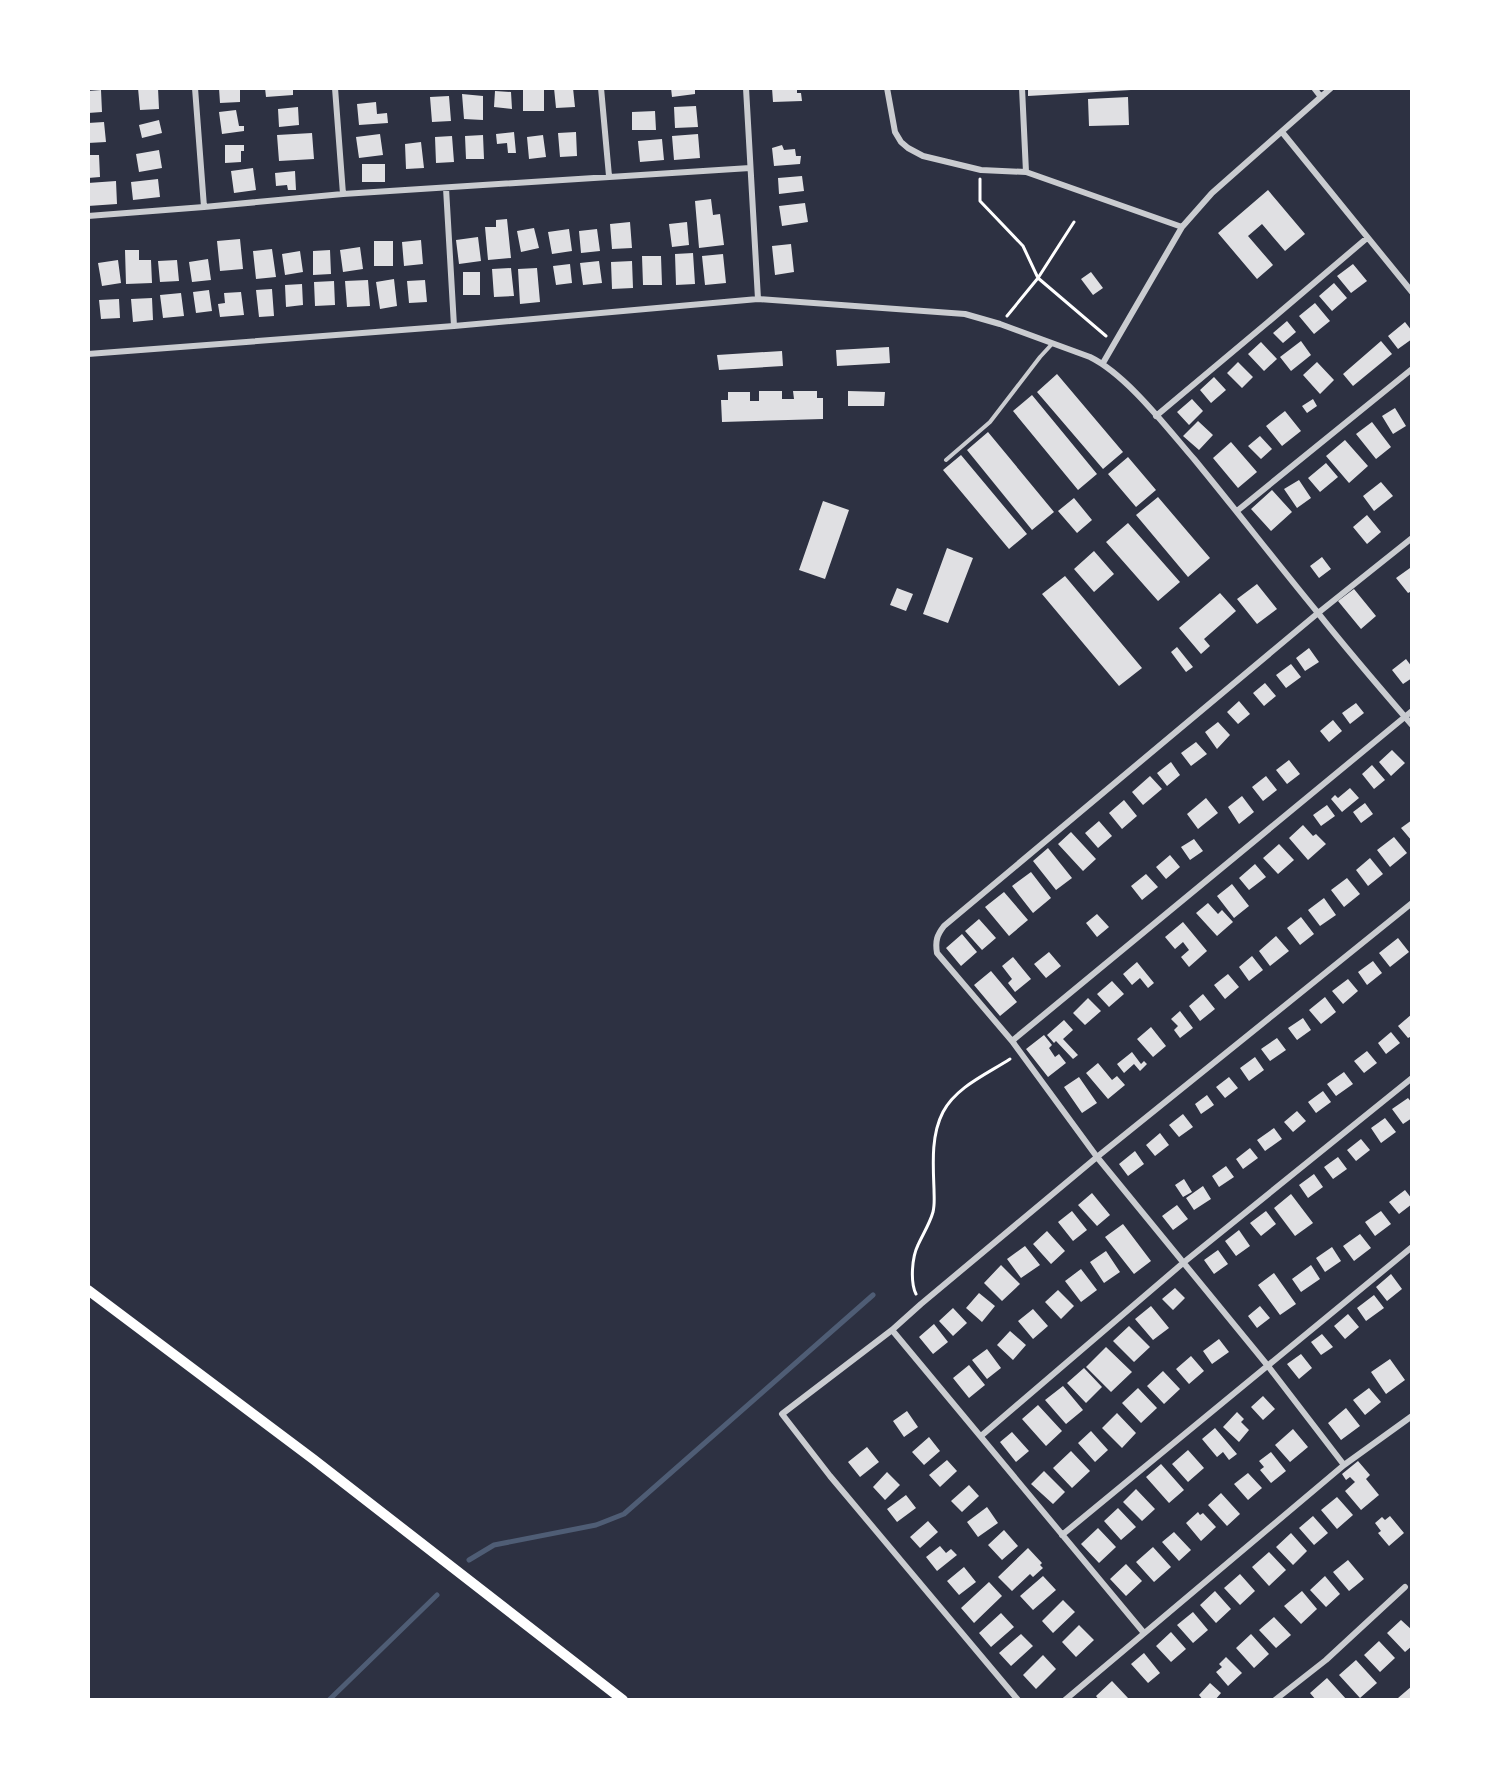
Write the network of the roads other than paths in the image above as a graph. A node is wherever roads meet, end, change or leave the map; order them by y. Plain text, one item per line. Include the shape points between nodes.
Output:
1 (195, 88) edge
2 (335, 88) edge
3 (602, 88) edge
4 (746, 88) edge
5 (887, 88) edge
6 (1022, 88) edge
7 (1314, 88) edge
8 (1331, 88) edge
9 (1321, 97) junction
10 (1282, 132) junction
11 (750, 168) junction
12 (1026, 172) junction
13 (609, 176) junction
14 (446, 188) junction
15 (343, 194) junction
16 (204, 207) junction
17 (88, 216) edge
18 (1182, 227) junction
19 (1367, 238) junction
20 (1412, 292) edge
21 (758, 299) junction
22 (454, 326) junction
23 (1052, 344) junction
24 (88, 354) edge
25 (1103, 363) junction
26 (1412, 369) edge
27 (1156, 416) junction
28 (946, 459) dead end
29 (1238, 511) junction
30 (1412, 538) edge
31 (1318, 613) junction
32 (1412, 711) edge
33 (1405, 717) junction
34 (1412, 725) edge
35 (1412, 903) edge
36 (1012, 1041) junction
37 (1412, 1078) edge
38 (1097, 1157) junction
39 (1412, 1247) edge
40 (1184, 1263) junction
41 (88, 1290) edge
42 (892, 1330) junction
43 (1268, 1366) junction
44 (1412, 1416) edge
45 (981, 1436) junction
46 (1344, 1465) junction
47 (1062, 1535) junction
48 (1404, 1587) dead end
49 (1144, 1633) junction
50 (623, 1700) edge
51 (1018, 1700) edge
52 (1065, 1700) edge
53 (1275, 1700) edge

1 - 16 street
2 - 15 street
3 - 13 street
4 - 11 street
5 - 12 street via 895,132 908,148 923,156 981,170
6 - 12 street
7 - 9 street
8 - 9 street
9 - 10 street
10 - 18 street via 1212,193
10 - 19 street
11 - 13 street
11 - 21 street
12 - 18 street
13 - 14 street
14 - 15 street
14 - 22 street
15 - 16 street
16 - 17 street
18 - 25 street
19 - 20 street
19 - 27 street
21 - 22 street
21 - 23 street via 965,315
22 - 24 street
23 - 25 street
23 - 28 lane via 990,422
25 - 27 street
26 - 29 street
27 - 29 street
29 - 31 street
30 - 31 street
31 - 33 street
31 - 36 street via 944,926 935,944 937,953
32 - 33 street
33 - 34 street
33 - 36 street
35 - 38 street
36 - 38 street
37 - 40 street
38 - 40 street
38 - 42 street
39 - 43 street
40 - 43 street
40 - 45 street
41 - 50 main road
42 - 45 street
42 - 51 street via 782,1414
43 - 46 street
43 - 47 street
44 - 46 street
45 - 47 street
46 - 49 street
47 - 49 street
48 - 53 street via 1326,1660
49 - 52 street

